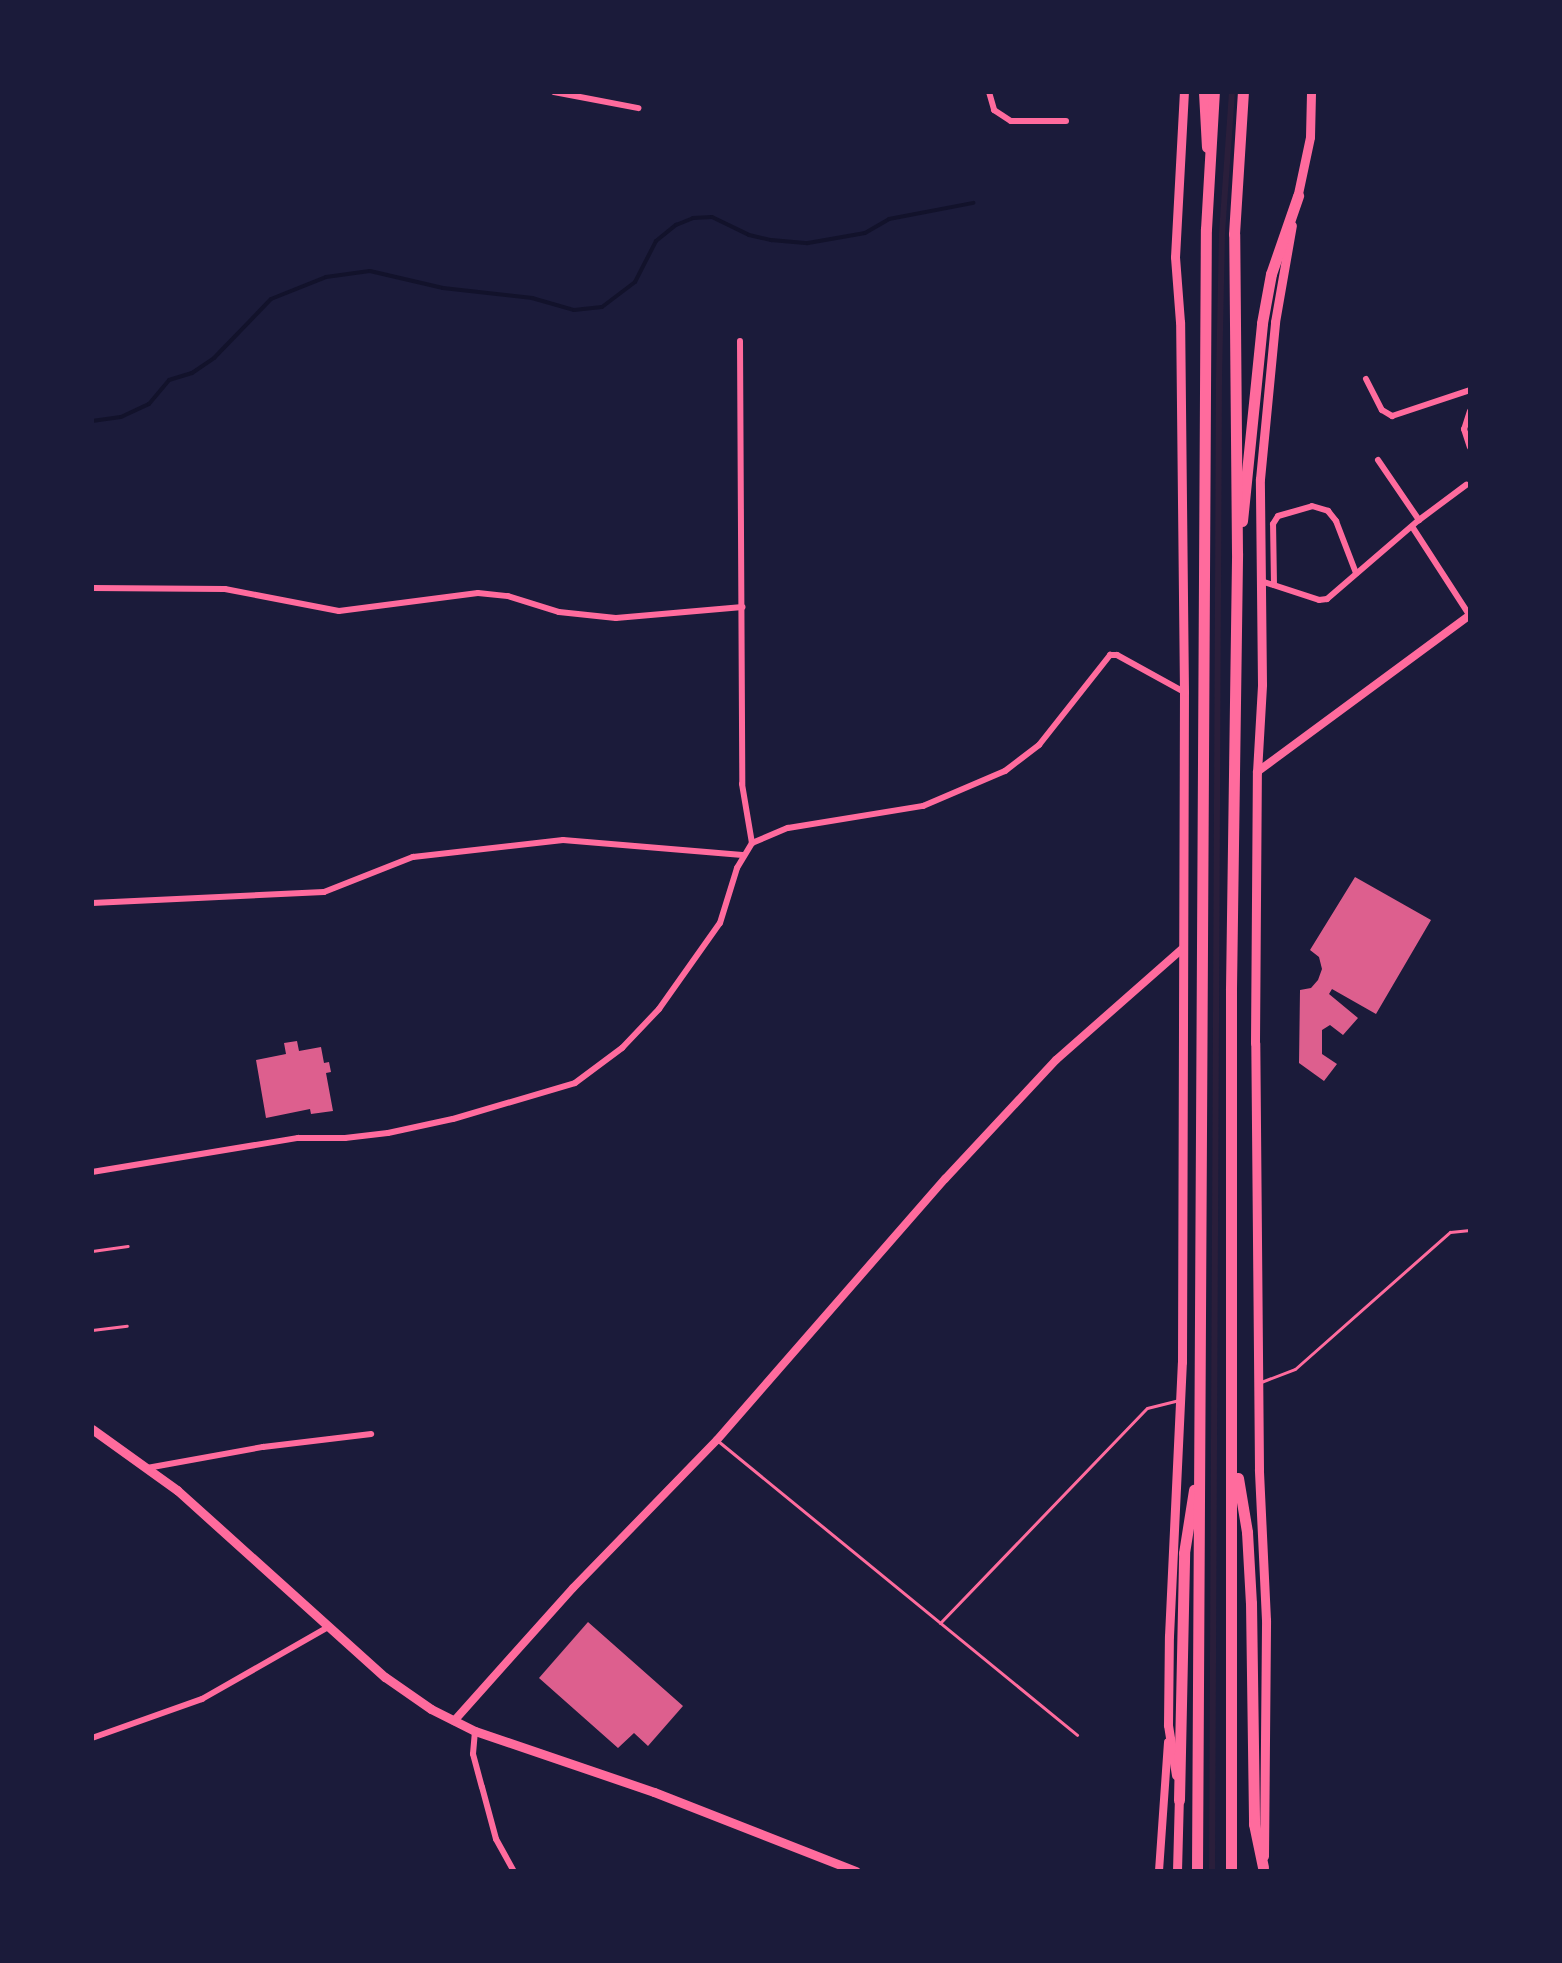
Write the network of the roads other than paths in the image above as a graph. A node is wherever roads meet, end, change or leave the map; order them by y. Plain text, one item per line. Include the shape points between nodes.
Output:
1 (554, 92) edge
2 (989, 92) edge
3 (1184, 92) edge
4 (1204, 92) edge
5 (1214, 92) edge
6 (1243, 92) edge
7 (1311, 92) edge
8 (638, 108) dead end
9 (1066, 121) dead end
10 (1211, 166) junction
11 (1298, 196) junction
12 (740, 341) dead end
13 (1366, 379) dead end
14 (1470, 390) edge
15 (1470, 411) edge
16 (1470, 447) edge
17 (1378, 460) dead end
18 (1466, 485) dead end
19 (1419, 520) junction
20 (1413, 528) junction
21 (1237, 553) junction
22 (1356, 573) junction
23 (1261, 581) junction
24 (1274, 585) junction
25 (92, 588) edge
26 (743, 607) junction
27 (1470, 616) edge
28 (1184, 692) junction
29 (1257, 772) junction
30 (752, 843) junction
31 (742, 855) junction
32 (92, 903) edge
33 (1182, 949) junction
34 (92, 1172) edge
35 (1470, 1230) edge
36 (128, 1246) dead end
37 (92, 1251) edge
38 (127, 1326) dead end
39 (92, 1330) edge
40 (1259, 1383) junction
41 (1180, 1401) junction
42 (92, 1429) edge
43 (371, 1434) dead end
44 (717, 1440) junction
45 (1233, 1447) junction
46 (1200, 1450) junction
47 (147, 1468) junction
48 (940, 1623) junction
49 (328, 1627) junction
50 (454, 1721) junction
51 (1168, 1725) junction
52 (475, 1731) junction
53 (1077, 1735) dead end
54 (92, 1738) edge
55 (1179, 1800) junction
56 (1263, 1869) edge
57 (514, 1871) edge
58 (856, 1871) edge
59 (1159, 1871) edge
60 (1177, 1871) edge
61 (1197, 1871) edge
62 (1231, 1871) edge

1 - 8 street
2 - 9 street via 994,110 1011,121
3 - 28 main road via 1175,257
4 - 10 highway
5 - 10 highway
6 - 21 highway via 1234,234
7 - 11 main road via 1310,137
10 - 46 highway via 1206,229
11 - 21 highway via 1271,274 1262,323
11 - 23 main road via 1267,388 1260,479
12 - 26 street
13 - 14 street via 1382,410 1392,416
15 - 16 street via 1464,429
17 - 19 street
18 - 19 street
19 - 20 street
20 - 22 street
20 - 27 street
21 - 45 highway via 1231,989
22 - 24 street via 1327,599
22 - 24 street via 1336,521 1328,511 1312,506 1278,516 1273,524
23 - 24 street
23 - 29 main road
25 - 26 street via 213,588 339,611 478,593 559,612 616,618
26 - 30 street via 742,784
27 - 29 street
28 - 30 street via 1110,655 1039,745 1005,771 923,806 788,828
28 - 33 main road
29 - 40 main road
30 - 31 street
31 - 32 street via 563,840 413,857 324,892
31 - 34 street via 720,923 659,1009 622,1048 575,1083 401,1130 298,1138
33 - 41 main road
33 - 44 street via 1056,1060
35 - 40 lane via 1450,1232 1295,1369
36 - 37 lane
38 - 39 lane
40 - 56 main road via 1266,1620
41 - 48 lane via 1141,1413
41 - 51 main road
42 - 47 main road
43 - 47 street
44 - 48 lane
44 - 50 street via 573,1588
45 - 56 highway via 1247,1532 1254,1824
45 - 62 highway
46 - 55 highway via 1184,1553
46 - 61 highway
47 - 49 main road
48 - 53 lane
49 - 50 main road via 407,1694
49 - 54 street via 202,1699
50 - 52 main road
51 - 55 main road
51 - 59 street
52 - 57 street via 473,1754 488,1811
52 - 58 main road via 654,1792
55 - 60 main road

